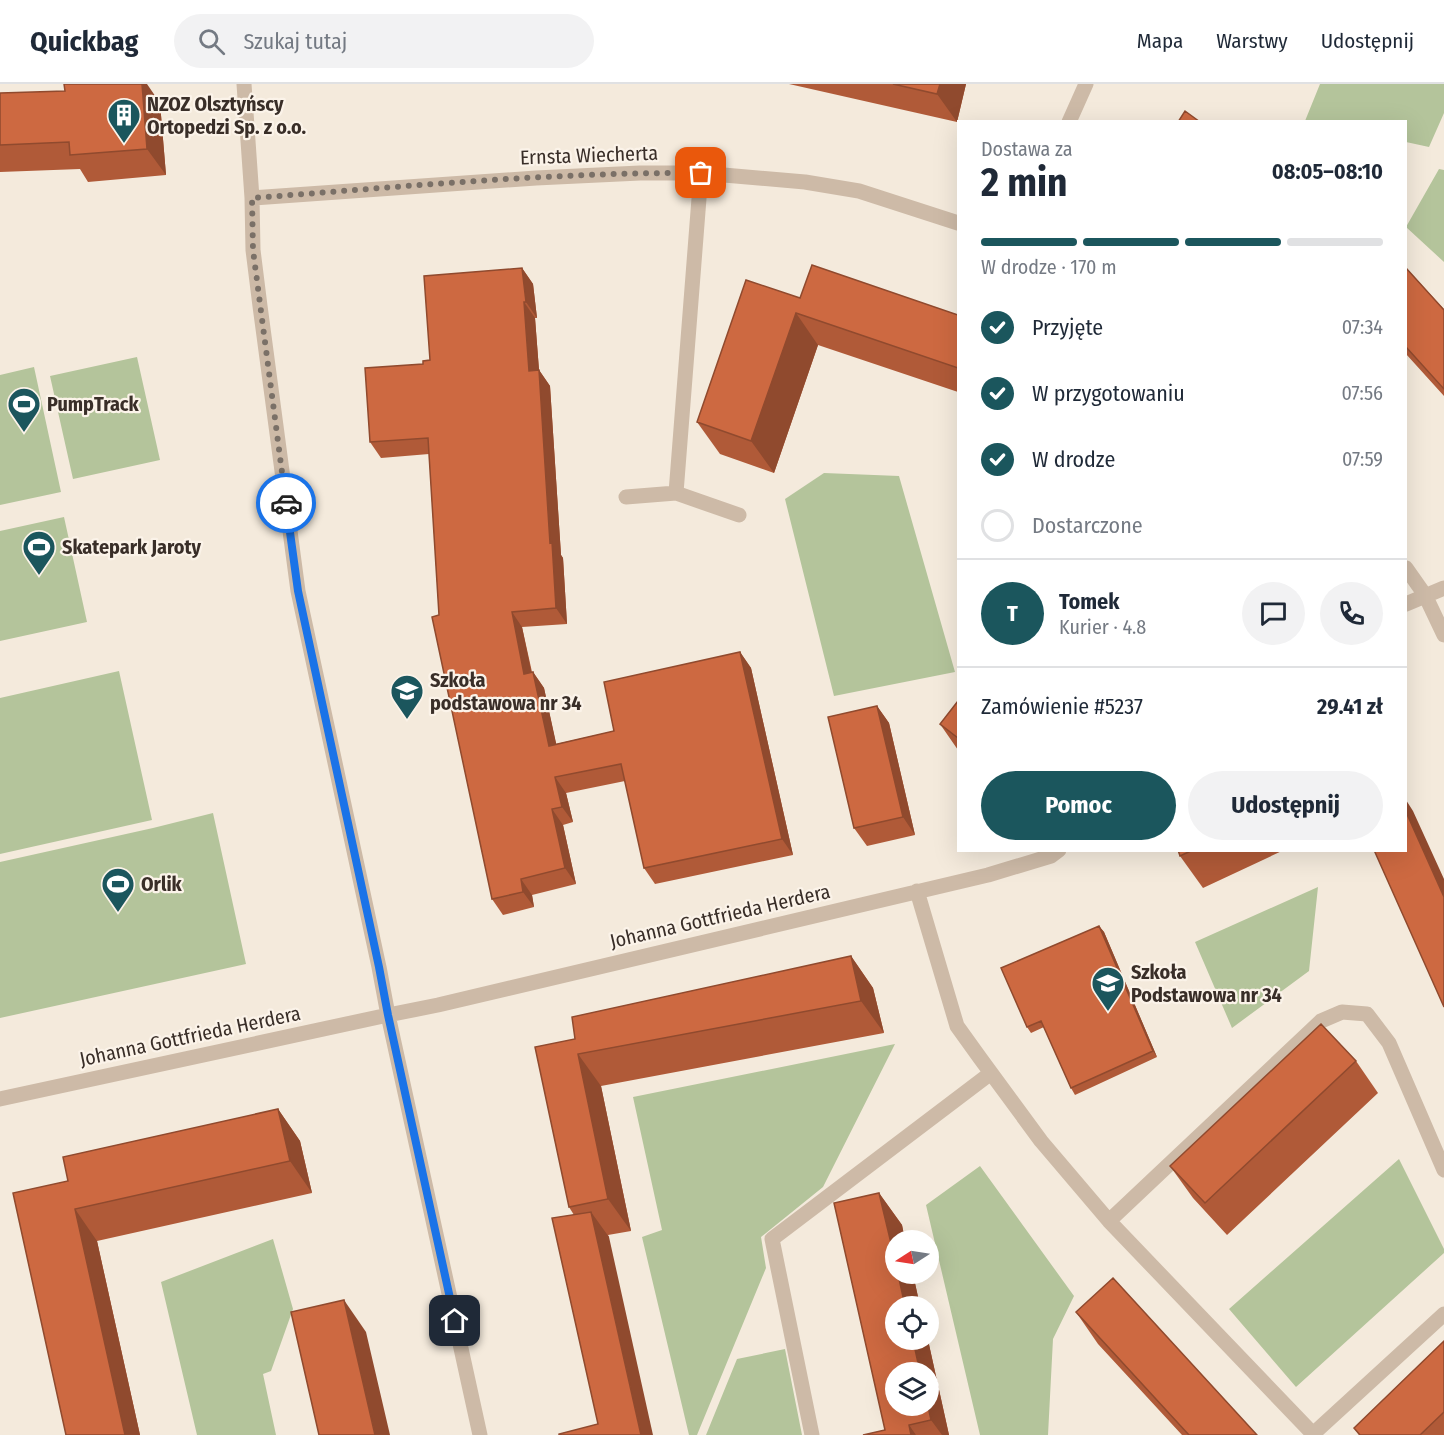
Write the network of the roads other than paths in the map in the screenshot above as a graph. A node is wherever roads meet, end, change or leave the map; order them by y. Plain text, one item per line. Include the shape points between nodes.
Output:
1 (244, 84) edge
2 (1086, 84) edge
3 (1070, 120) edge
4 (701, 173) junction
5 (252, 198) junction
6 (957, 223) edge
7 (676, 494) junction
8 (626, 497) dead end
9 (739, 515) dead end
10 (1407, 569) edge
11 (1444, 588) edge
12 (1425, 596) junction
13 (1407, 603) edge
14 (1444, 635) edge
15 (1057, 852) edge
16 (917, 891) junction
17 (388, 1015) junction
18 (991, 1073) junction
19 (0, 1099) edge
20 (1444, 1170) edge
21 (1109, 1221) junction
22 (1444, 1314) edge
23 (1314, 1434) edge
24 (480, 1435) edge
25 (812, 1435) edge

1 - 5 street
2 - 3 street
4 - 5 street, Ernsta Wiecherta via 537,178
4 - 6 street, Ernsta Wiecherta via 859,191
4 - 7 street
5 - 17 street via 253,250 298,591
7 - 8 street
7 - 9 street
10 - 12 street
11 - 12 street
12 - 13 street
12 - 14 street
15 - 16 street, Johanna Gottfrieda Herdera via 988,875
16 - 17 street, Johanna Gottfrieda Herdera
16 - 18 street via 957,1026
17 - 19 street, Johanna Gottfrieda Herdera
17 - 24 street
18 - 21 street via 1041,1141
18 - 25 street via 772,1239
20 - 21 street via 1389,1043 1367,1014 1342,1012 1322,1021
21 - 23 street
22 - 23 street

